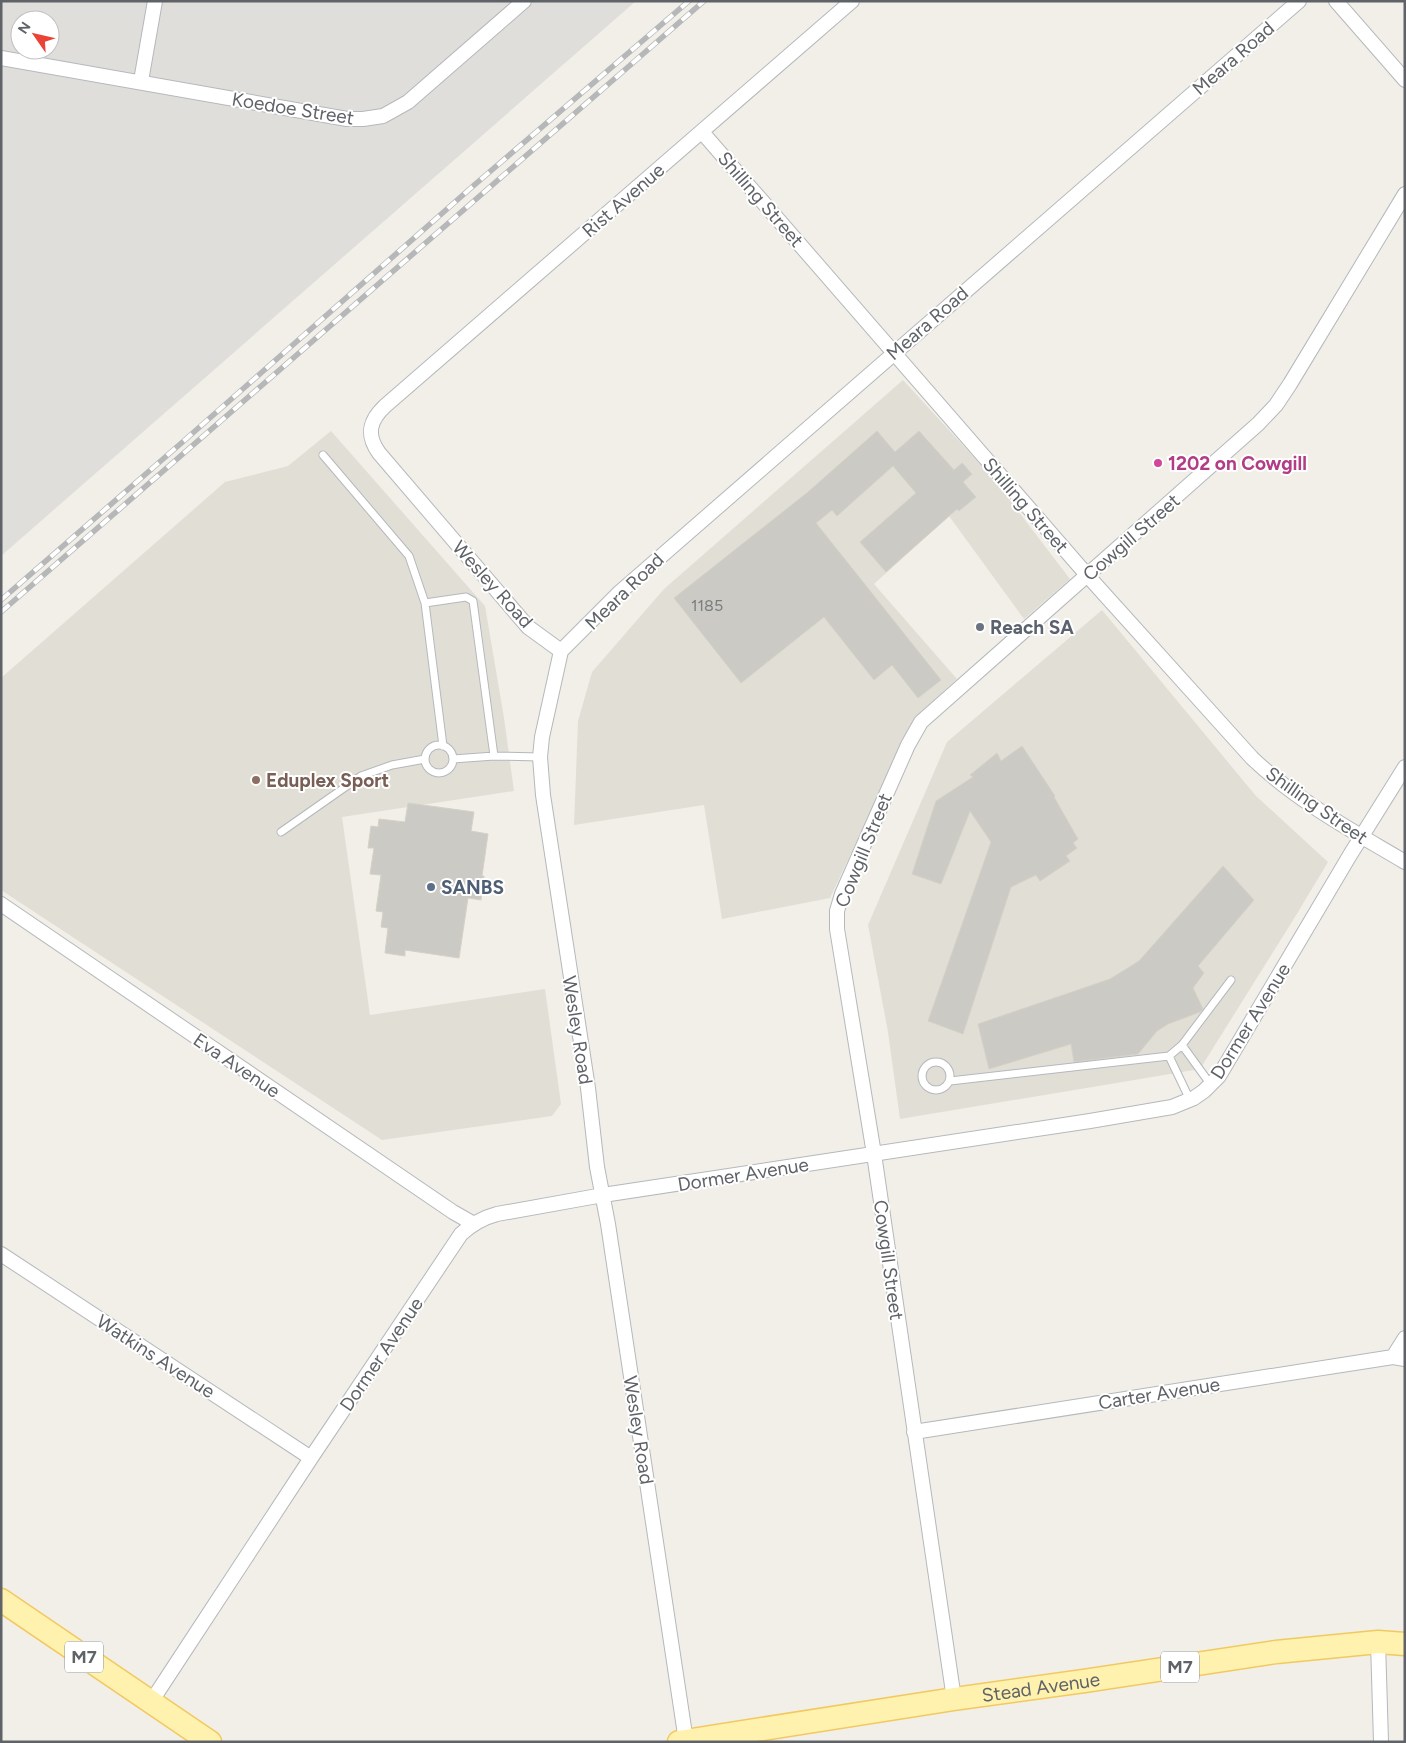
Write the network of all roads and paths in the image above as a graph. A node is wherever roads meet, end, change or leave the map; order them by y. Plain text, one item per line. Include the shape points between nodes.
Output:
1 (155, 1) edge
2 (524, 1) edge
3 (852, 1) edge
4 (1299, 1) edge
5 (1336, 1) edge
6 (1, 58) edge
7 (1405, 80) edge
8 (141, 81) junction
9 (702, 132) junction
10 (1405, 194) edge
11 (893, 353) junction
12 (393, 398) joint
13 (323, 455) dead end
14 (1087, 575) junction
15 (425, 603) junction
16 (561, 651) junction
17 (444, 746) junction
18 (494, 756) junction
19 (540, 757) junction
20 (425, 759) junction
21 (453, 759) junction
22 (1405, 767) edge
23 (281, 832) dead end
24 (1362, 837) junction
25 (1405, 862) edge
26 (1, 904) edge
27 (1231, 980) dead end
28 (1182, 1045) junction
29 (1169, 1056) junction
30 (950, 1081) junction
31 (1211, 1085) junction
32 (1191, 1100) junction
33 (874, 1154) junction
34 (603, 1195) junction
35 (474, 1224) junction
36 (1, 1254) edge
37 (1405, 1338) edge
38 (1399, 1358) edge
39 (914, 1432) junction
40 (311, 1458) junction
41 (1, 1600) edge
42 (1378, 1642) junction
43 (1405, 1644) edge
44 (954, 1699) junction
45 (151, 1702) junction
46 (682, 1741) edge
47 (210, 1742) edge
48 (1381, 1742) edge

1 - 8 street
2 - 8 street, Koedoe Street via 408,102 383,116 347,119
3 - 9 street, Rist Avenue
4 - 11 street, Meara Road
5 - 7 street
6 - 8 street, Koedoe Street
9 - 11 street, Shilling Street
9 - 12 street, Rist Avenue
10 - 14 street, Cowgill Street via 1276,404 1243,439
11 - 14 street, Shilling Street
11 - 16 street, Meara Road via 620,592
12 - 16 street, Wesley Road via 376,414 370,432 372,444 528,627
13 - 15 lane via 410,556
14 - 24 street, Shilling Street via 1252,758 1309,804
14 - 33 street, Cowgill Street via 921,722 842,894 837,911 837,929
15 - 17 lane
15 - 18 lane via 466,597 473,601
16 - 19 street, Wesley Road via 545,718
17 - 20 lane via 431,748
17 - 21 lane
18 - 19 lane
18 - 21 lane
19 - 34 street, Wesley Road
20 - 21 lane via 431,770 439,773 450,767
20 - 23 lane via 392,765 361,776
22 - 24 street, Dormer Avenue
24 - 25 street, Shilling Street
24 - 31 street, Dormer Avenue
26 - 35 street, Eva Avenue
27 - 28 lane
28 - 29 lane
28 - 31 lane
29 - 30 lane
29 - 32 lane
30 - 30 lane via 942,1089 931,1090 923,1082 923,1071 931,1063 942,1063 949,1071
31 - 32 street, Dormer Avenue
32 - 33 street, Dormer Avenue via 1090,1122
33 - 34 street, Dormer Avenue
33 - 39 street, Cowgill Street
34 - 35 street, Dormer Avenue via 507,1212
34 - 46 street, Wesley Road
35 - 40 street, Dormer Avenue via 461,1234
36 - 40 street, Watkins Avenue
37 - 38 street
38 - 39 street, Carter Avenue
39 - 44 street, Cowgill Street
40 - 45 street, Dormer Avenue
41 - 45 main road, M7
42 - 43 main road, Stead Avenue / M7
42 - 44 main road, Stead Avenue / M7 via 1276,1652
42 - 48 street
44 - 46 main road, Stead Avenue / M7
45 - 47 main road, M7

